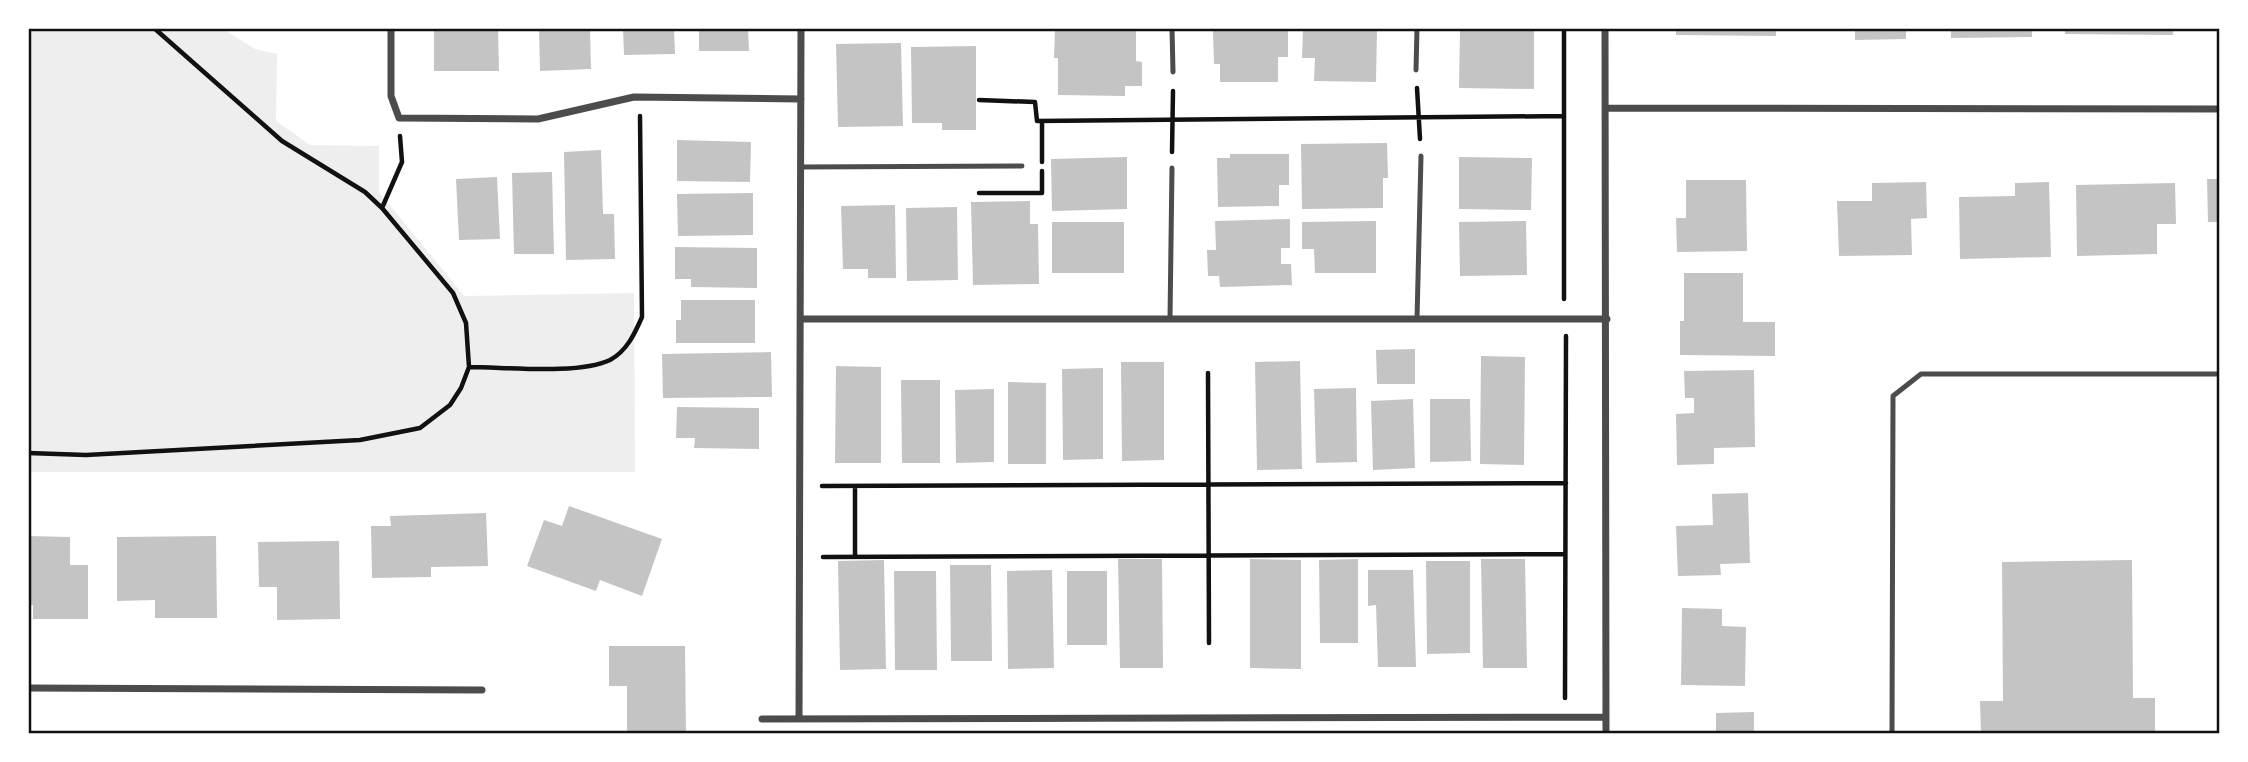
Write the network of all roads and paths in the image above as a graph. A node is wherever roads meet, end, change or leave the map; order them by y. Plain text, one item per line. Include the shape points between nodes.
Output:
1 (154, 28) edge
2 (391, 28) edge
3 (801, 28) edge
4 (1172, 28) edge
5 (1417, 28) edge
6 (1564, 28) edge
7 (1605, 28) edge
8 (1416, 70) joint
9 (1173, 72) joint
10 (801, 99) junction
11 (979, 100) dead end
12 (1606, 108) junction
13 (2220, 109) edge
14 (1564, 116) junction
15 (399, 118) junction
16 (1419, 118) junction
17 (1172, 120) junction
18 (642, 121) dead end
19 (1420, 156) joint
20 (1022, 166) dead end
21 (800, 167) junction
22 (1172, 168) joint
23 (382, 208) junction
24 (1563, 282) dead end
25 (801, 319) junction
26 (1170, 319) junction
27 (1417, 319) junction
28 (1607, 319) junction
29 (1566, 355) dead end
30 (469, 367) junction
31 (1208, 373) dead end
32 (2220, 376) edge
33 (28, 453) edge
34 (1566, 483) junction
35 (1208, 485) junction
36 (821, 486) dead end
37 (855, 486) junction
38 (1565, 554) junction
39 (1209, 556) junction
40 (823, 557) dead end
41 (855, 557) junction
42 (1209, 643) dead end
43 (1565, 685) dead end
44 (28, 688) edge
45 (482, 690) dead end
46 (1606, 717) junction
47 (762, 719) dead end
48 (799, 719) junction
49 (1606, 734) edge
50 (1892, 734) edge

1 - 23 path via 282,141 365,192
2 - 15 street via 391,96
3 - 10 street
4 - 9 lane
5 - 8 lane
6 - 14 path
7 - 12 street
8 - 16 path
9 - 17 path
10 - 15 street via 634,97 538,119
10 - 21 street
11 - 17 path via 1035,102 1037,121
12 - 13 street
12 - 28 street
14 - 16 path
14 - 24 path
15 - 23 path via 402,162
16 - 17 path
16 - 19 path
17 - 22 path
18 - 30 path via 642,317 633,340 611,359 582,367
19 - 27 lane
20 - 21 lane
21 - 25 street
22 - 26 lane
23 - 30 path via 453,293 466,323
25 - 26 street
25 - 48 street
26 - 27 street
27 - 28 street
28 - 46 street
29 - 34 path
30 - 33 path via 450,405 420,428 372,438 86,455
31 - 35 path
32 - 50 lane via 1921,374 1893,396
34 - 35 path
34 - 38 path
35 - 37 path
35 - 39 path
36 - 37 path
37 - 41 path
38 - 39 path
38 - 43 path
39 - 41 path
39 - 42 path
40 - 41 path
44 - 45 street
46 - 48 street
46 - 49 street
47 - 48 street

